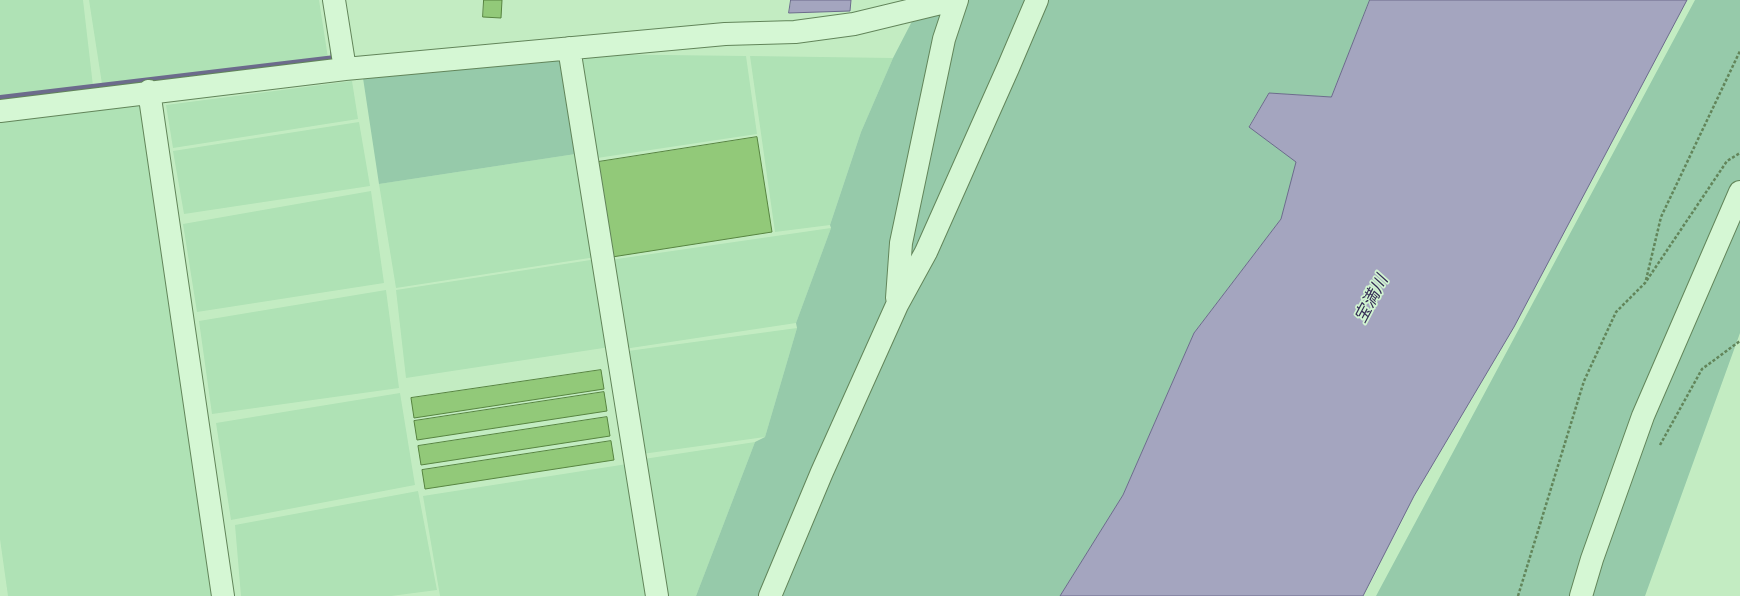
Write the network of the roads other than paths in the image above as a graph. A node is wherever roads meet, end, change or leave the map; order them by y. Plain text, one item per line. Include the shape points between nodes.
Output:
1 (334, 0) edge
2 (953, 0) edge
3 (957, 0) edge
4 (1037, 0) edge
5 (569, 48) junction
6 (345, 69) junction
7 (149, 92) junction
8 (0, 111) edge
9 (1740, 192) edge
10 (897, 306) junction
11 (224, 596) edge
12 (657, 596) edge
13 (770, 596) edge
14 (1581, 596) edge

1 - 6 street
2 - 5 street via 854,24 795,32 725,34
3 - 10 street via 944,39 901,243
4 - 10 street via 926,252
5 - 6 street
5 - 12 street
6 - 7 street
7 - 8 street
7 - 11 street
9 - 14 street via 1643,416
10 - 13 street via 822,472

